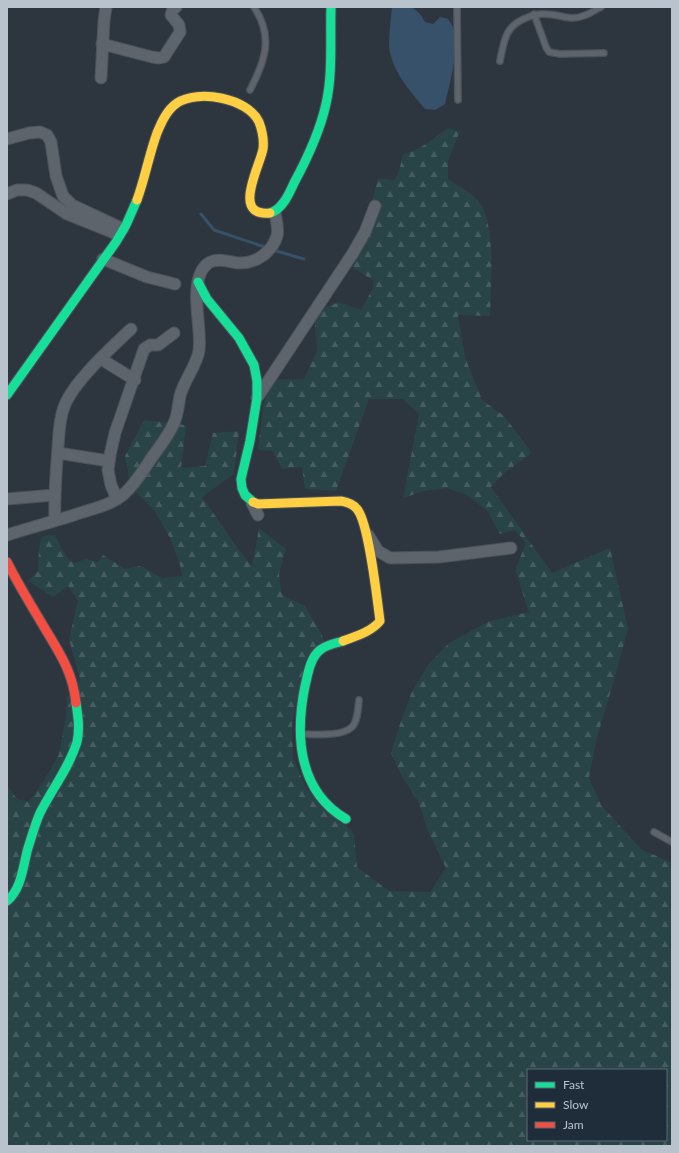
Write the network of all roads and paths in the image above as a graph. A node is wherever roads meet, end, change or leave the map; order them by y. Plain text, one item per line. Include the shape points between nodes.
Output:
1 (106, 7) edge
2 (176, 7) edge
3 (254, 7) edge
4 (330, 7) edge
5 (457, 7) edge
6 (601, 7) edge
7 (534, 14) junction
8 (102, 44) junction
9 (604, 53) dead end
10 (500, 61) dead end
11 (101, 78) dead end
12 (250, 90) dead end
13 (458, 100) dead end
14 (7, 139) edge
15 (7, 194) edge
16 (375, 206) dead end
17 (275, 212) junction
18 (121, 232) junction
19 (102, 259) junction
20 (198, 282) junction
21 (175, 284) dead end
22 (131, 329) dead end
23 (174, 333) dead end
24 (101, 359) junction
25 (134, 380) junction
26 (7, 395) edge
27 (257, 398) junction
28 (58, 454) junction
29 (109, 461) junction
30 (54, 495) junction
31 (7, 499) edge
32 (117, 499) junction
33 (252, 503) junction
34 (258, 515) dead end
35 (55, 520) junction
36 (366, 532) junction
37 (7, 535) edge
38 (511, 548) dead end
39 (7, 562) edge
40 (359, 700) dead end
41 (300, 734) junction
42 (346, 819) dead end
43 (654, 832) dead end
44 (672, 842) edge
45 (7, 901) edge

1 - 8 street
2 - 8 street via 171,15 179,25 180,32 164,57 152,57
3 - 12 lane via 263,26 266,45 261,68
4 - 17 street via 329,81 325,106 286,198
5 - 13 lane
6 - 7 lane via 585,16 572,18
7 - 9 lane via 549,52
7 - 10 lane via 518,21 508,31
8 - 11 street
14 - 18 street via 29,133 40,132 48,135 56,176 63,196 72,205
15 - 18 street via 17,190 36,193 67,214
16 - 27 street via 353,253
17 - 18 street via 265,214 250,201 251,186 263,147 260,124 254,114 247,107 229,101 210,96 197,96 180,101 167,112 157,135 139,196
17 - 20 street via 277,236 269,250 251,262 219,260 208,263
18 - 19 street
19 - 21 street via 147,277
19 - 26 street
20 - 27 street via 207,299 248,352 254,365
20 - 32 street via 199,353 180,396 174,425 137,480
22 - 24 street
23 - 25 street via 158,345 150,345 144,349
24 - 25 street
24 - 28 street via 72,392 64,408
25 - 29 street via 115,433
27 - 33 street via 240,479 245,497
28 - 29 street
28 - 30 street
29 - 32 street via 108,470
30 - 31 street
30 - 35 street
32 - 35 street
33 - 34 street
33 - 36 street via 347,502 359,511
35 - 37 street
36 - 38 street via 378,551 390,558 439,556
36 - 41 street via 380,621 373,628 321,649 315,654 301,706
39 - 45 street via 67,666 75,691 79,727 77,742 70,760 40,814 20,880 12,897
40 - 41 lane via 356,719 352,727 345,732
41 - 42 street via 301,755 310,779 330,808
43 - 44 lane

